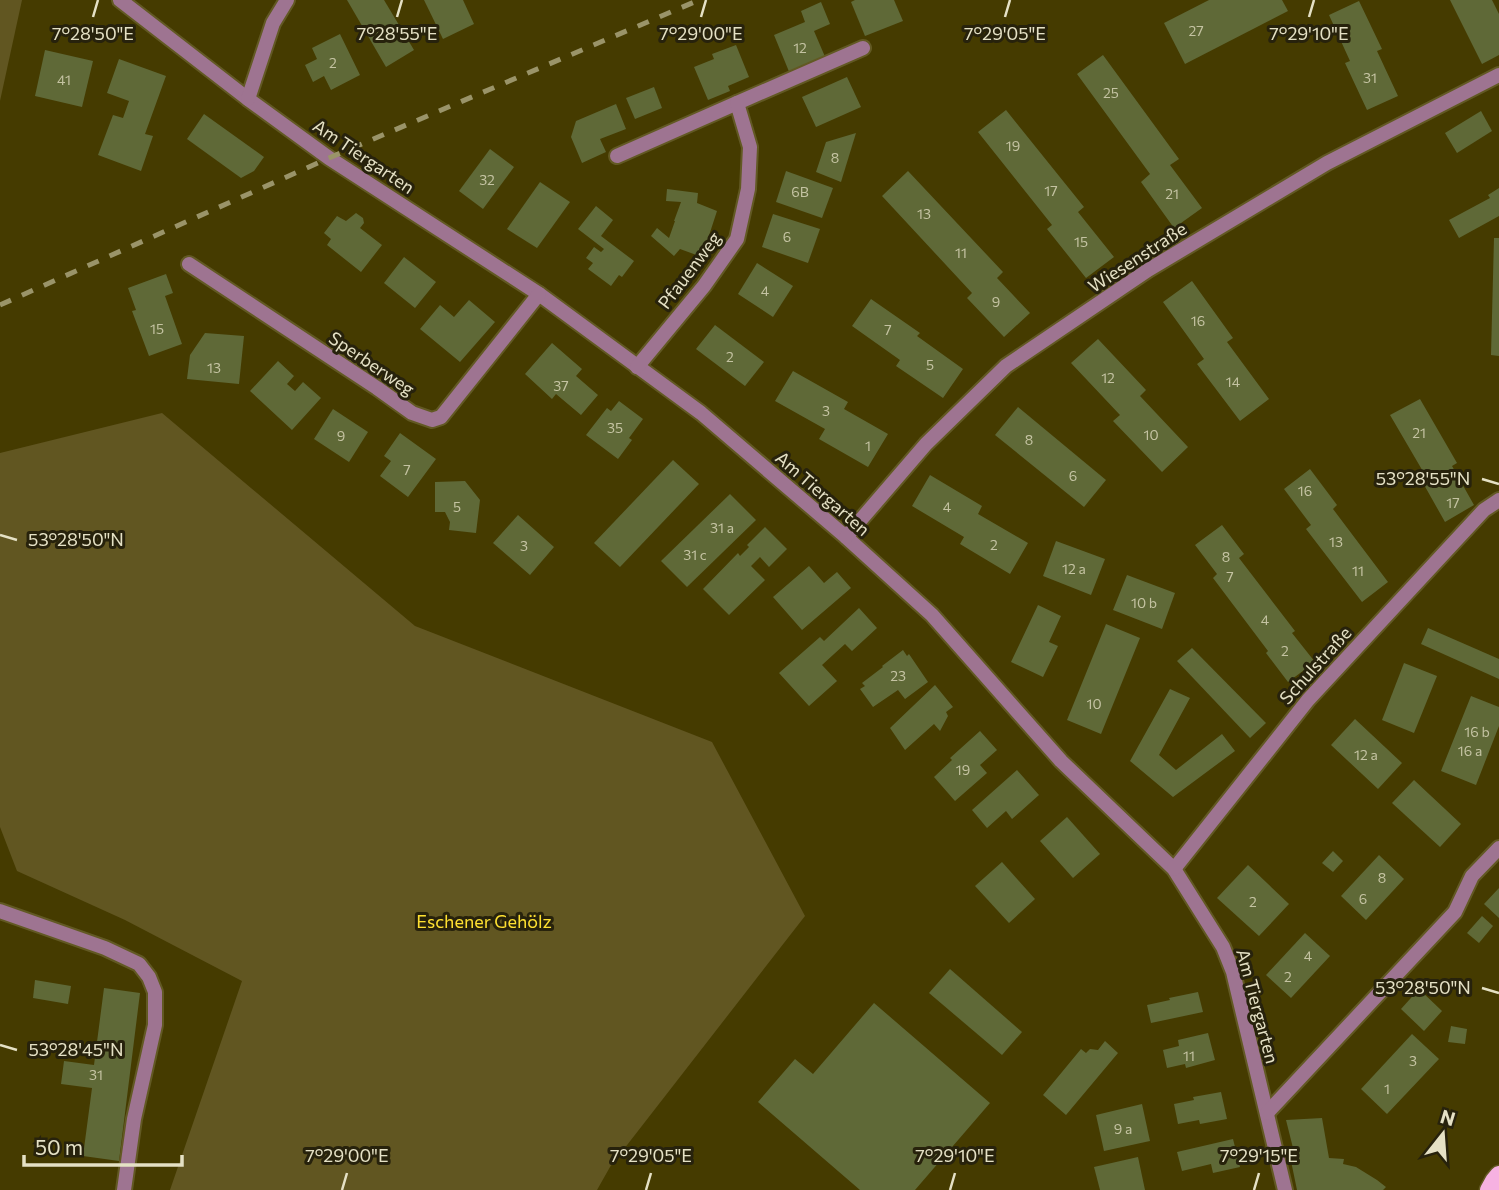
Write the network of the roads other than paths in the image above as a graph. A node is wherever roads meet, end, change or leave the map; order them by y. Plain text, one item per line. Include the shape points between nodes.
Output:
1 (120, 0) edge
2 (287, 0) edge
3 (863, 48) dead end
4 (1499, 75) edge
5 (248, 99) junction
6 (737, 103) junction
7 (617, 156) dead end
8 (189, 264) dead end
9 (539, 294) junction
10 (637, 367) junction
11 (1499, 500) edge
12 (846, 537) junction
13 (1499, 848) edge
14 (1174, 869) junction
15 (0, 911) edge
16 (1266, 1113) junction
17 (1499, 1175) edge
18 (124, 1190) edge
19 (1285, 1190) edge
20 (1489, 1190) edge

1 - 5 street, Am Tiergarten
2 - 5 street via 272,23
3 - 6 street
4 - 12 street, Wiesenstraße via 1327,163 1148,270 1006,366 926,444
5 - 9 street, Am Tiergarten via 340,165
6 - 7 street
6 - 10 street, Pfauenweg via 750,147 748,188 737,239
8 - 9 street, Sperberweg via 412,413 432,420 441,417
9 - 10 street, Am Tiergarten
10 - 12 street, Am Tiergarten via 701,413
11 - 14 street, Schulstraße via 1484,510 1308,700
12 - 14 street, Am Tiergarten via 932,615 1061,761
13 - 16 street via 1472,876 1455,912
14 - 16 street, Am Tiergarten via 1223,947 1233,972
15 - 18 street via 105,948 139,964 149,976 156,992 155,1025
16 - 19 street, Am Tiergarten
17 - 20 main road

